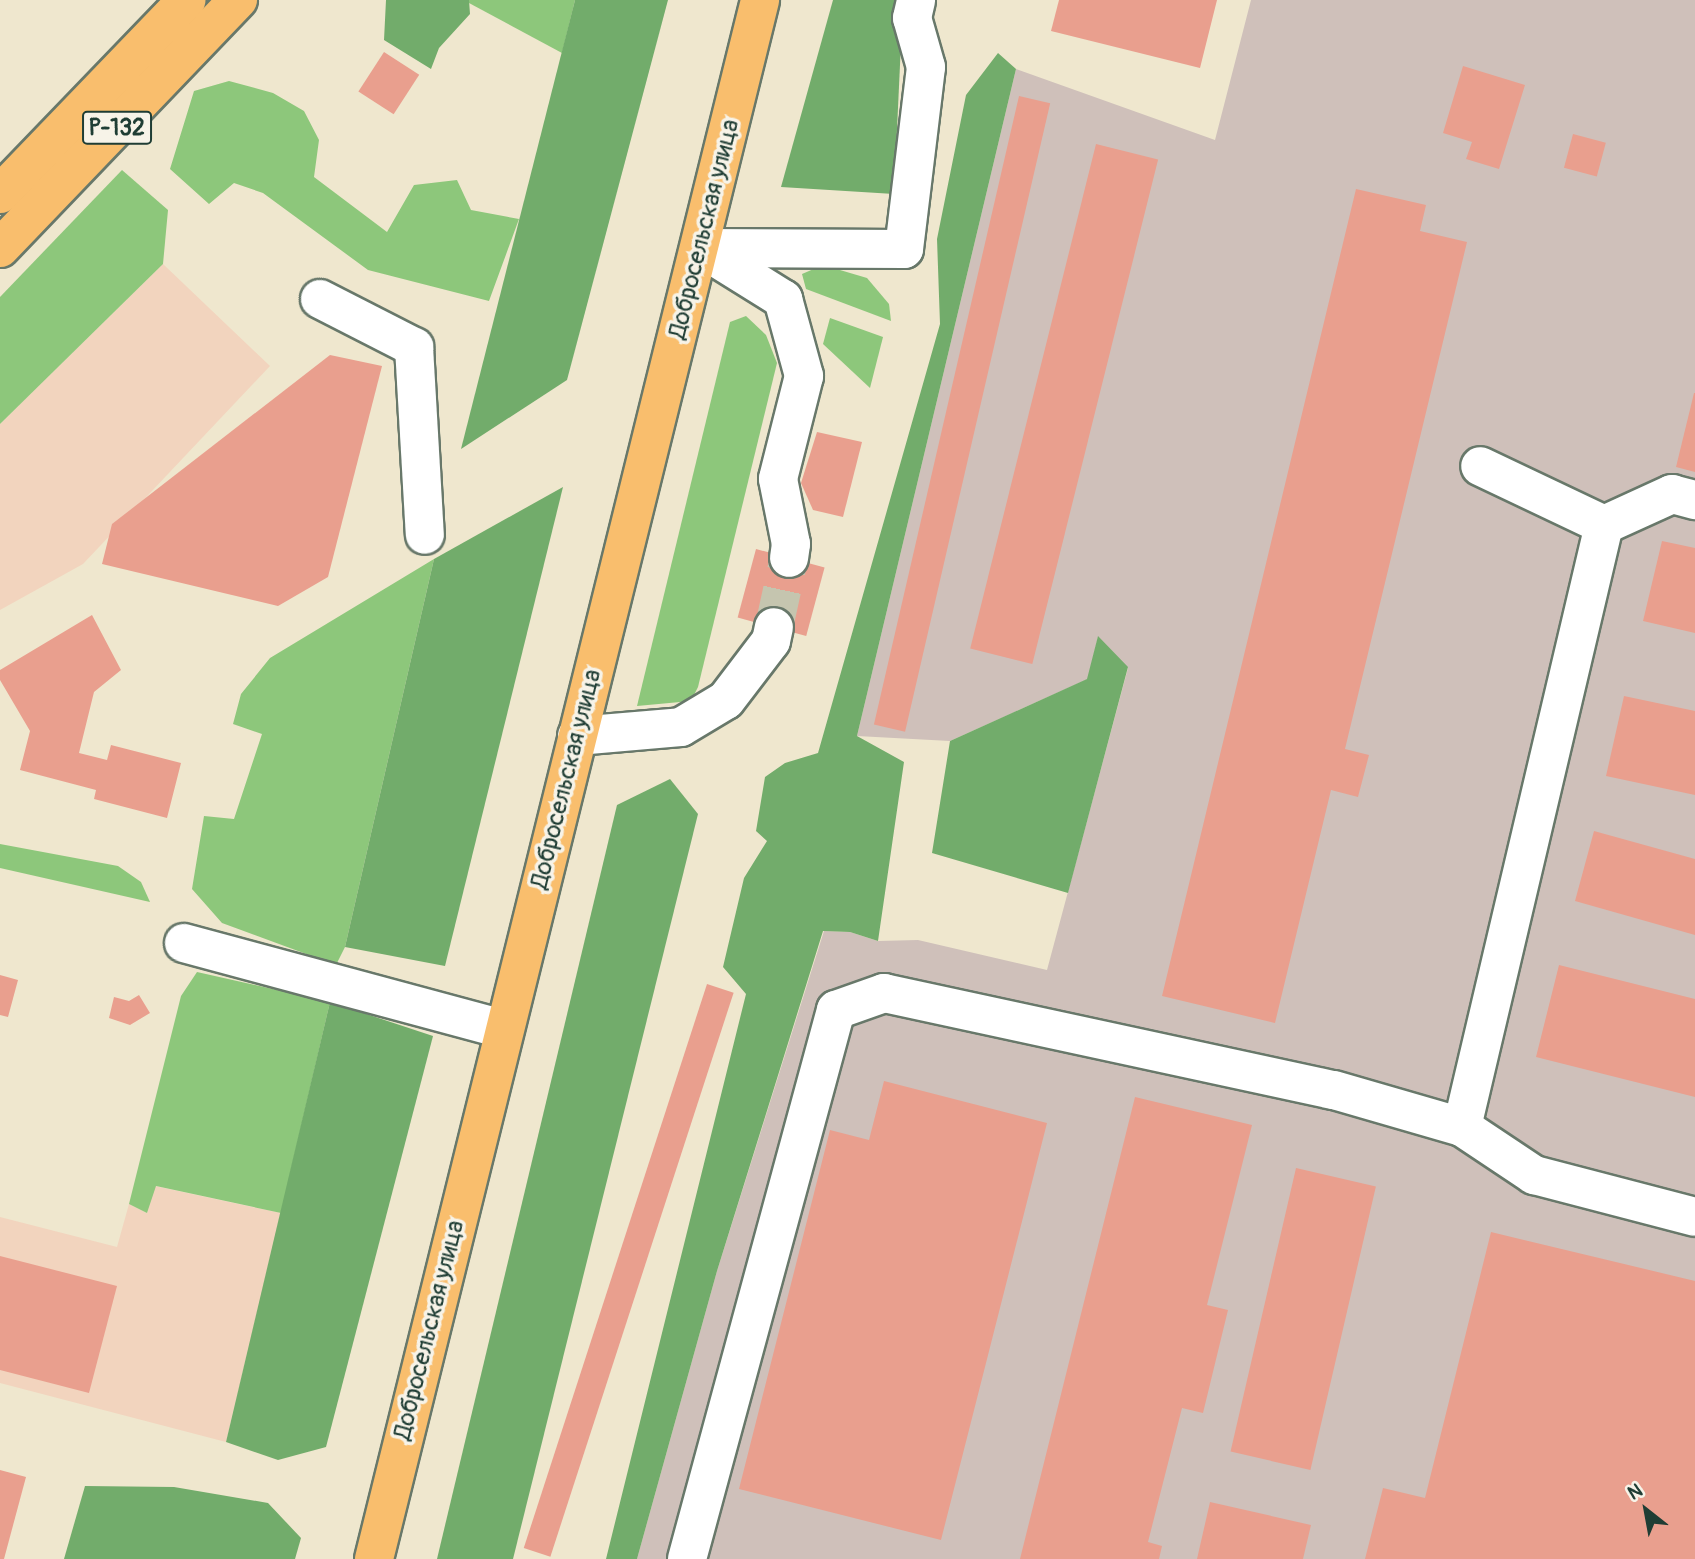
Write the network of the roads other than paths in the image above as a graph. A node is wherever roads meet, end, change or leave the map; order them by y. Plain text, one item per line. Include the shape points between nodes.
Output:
1 (187, 0) edge
2 (238, 0) edge
3 (760, 0) edge
4 (916, 0) edge
5 (0, 194) edge
6 (0, 248) edge
7 (701, 248) junction
8 (320, 299) dead end
9 (1480, 466) dead end
10 (1695, 500) edge
11 (1604, 525) junction
12 (425, 535) dead end
13 (789, 558) tunnel mouth
14 (774, 627) tunnel mouth
15 (577, 736) junction
16 (184, 943) dead end
17 (503, 1029) junction
18 (1462, 1127) junction
19 (1695, 1217) edge
20 (374, 1559) edge
21 (687, 1559) edge

1 - 5 main road, Р-132
2 - 6 main road, Р-132
3 - 7 main road, Добросельская улица
4 - 7 lane via 912,18 926,67 904,249
7 - 13 lane via 783,299 804,376 778,480 791,544
7 - 15 main road, Добросельская улица
8 - 12 lane via 415,347
9 - 11 lane
10 - 11 lane via 1672,495
11 - 18 lane
14 - 15 lane via 771,641 726,699 681,727
15 - 17 main road, Добросельская улица
16 - 17 lane
17 - 20 main road, Добросельская улица
18 - 19 lane via 1534,1175
18 - 21 lane via 1334,1090 884,993 836,1010

